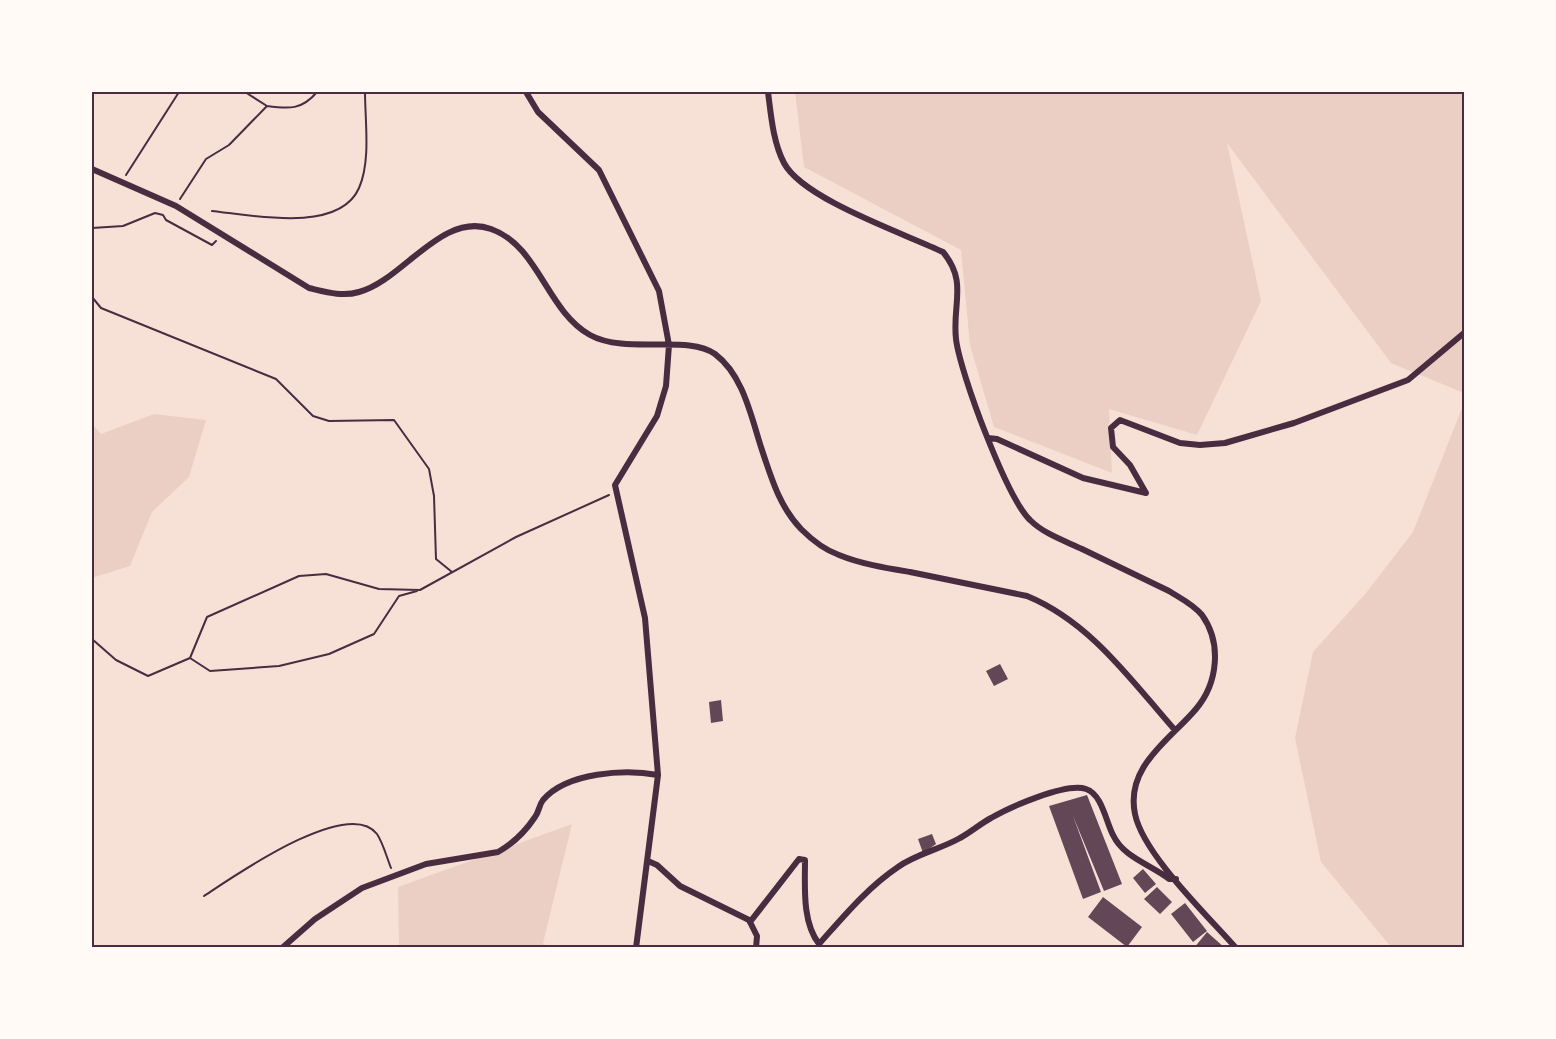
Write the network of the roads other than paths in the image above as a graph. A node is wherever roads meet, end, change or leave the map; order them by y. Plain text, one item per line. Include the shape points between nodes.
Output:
1 (526, 92) edge
2 (768, 92) edge
3 (92, 169) edge
4 (1464, 333) edge
5 (669, 345) junction
6 (988, 438) junction
7 (1174, 729) junction
8 (658, 775) junction
9 (648, 861) junction
10 (1176, 879) junction
11 (750, 922) junction
12 (282, 948) edge
13 (636, 948) edge
14 (756, 948) edge
15 (1236, 948) edge

1 - 5 street via 538,112 599,171 659,291
2 - 6 street via 783,161 798,182 818,195 943,252 951,262 958,284 958,348
3 - 5 street via 176,206 309,288 333,294 357,293 378,286 444,234 468,227 489,228 524,253 564,311 590,334 624,346
4 - 6 street via 1408,380 1294,423 1225,443 1180,443 1120,420 1111,428 1113,447 1130,465 1146,493 1083,478
5 - 7 street via 713,352 730,367 777,494 801,530 820,545 865,563 1028,596 1049,605 1095,639
5 - 8 street via 666,387 657,416 615,485 645,618
6 - 7 street via 1030,520 1048,533 1169,591 1201,615 1211,632 1215,666 1209,688 1197,708
7 - 10 street via 1137,779 1134,814 1142,835
8 - 9 street
8 - 12 street via 624,773 563,783 541,802 537,815 518,840 498,852 444,860 362,888 315,919
9 - 11 street via 680,886
9 - 13 street
10 - 11 street via 1169,879 1126,854 1113,837 1095,794 1075,788 1042,795 992,817 960,839 899,866 858,899 819,944 813,936 806,903 806,860 799,859
10 - 15 street
11 - 14 street via 757,936

